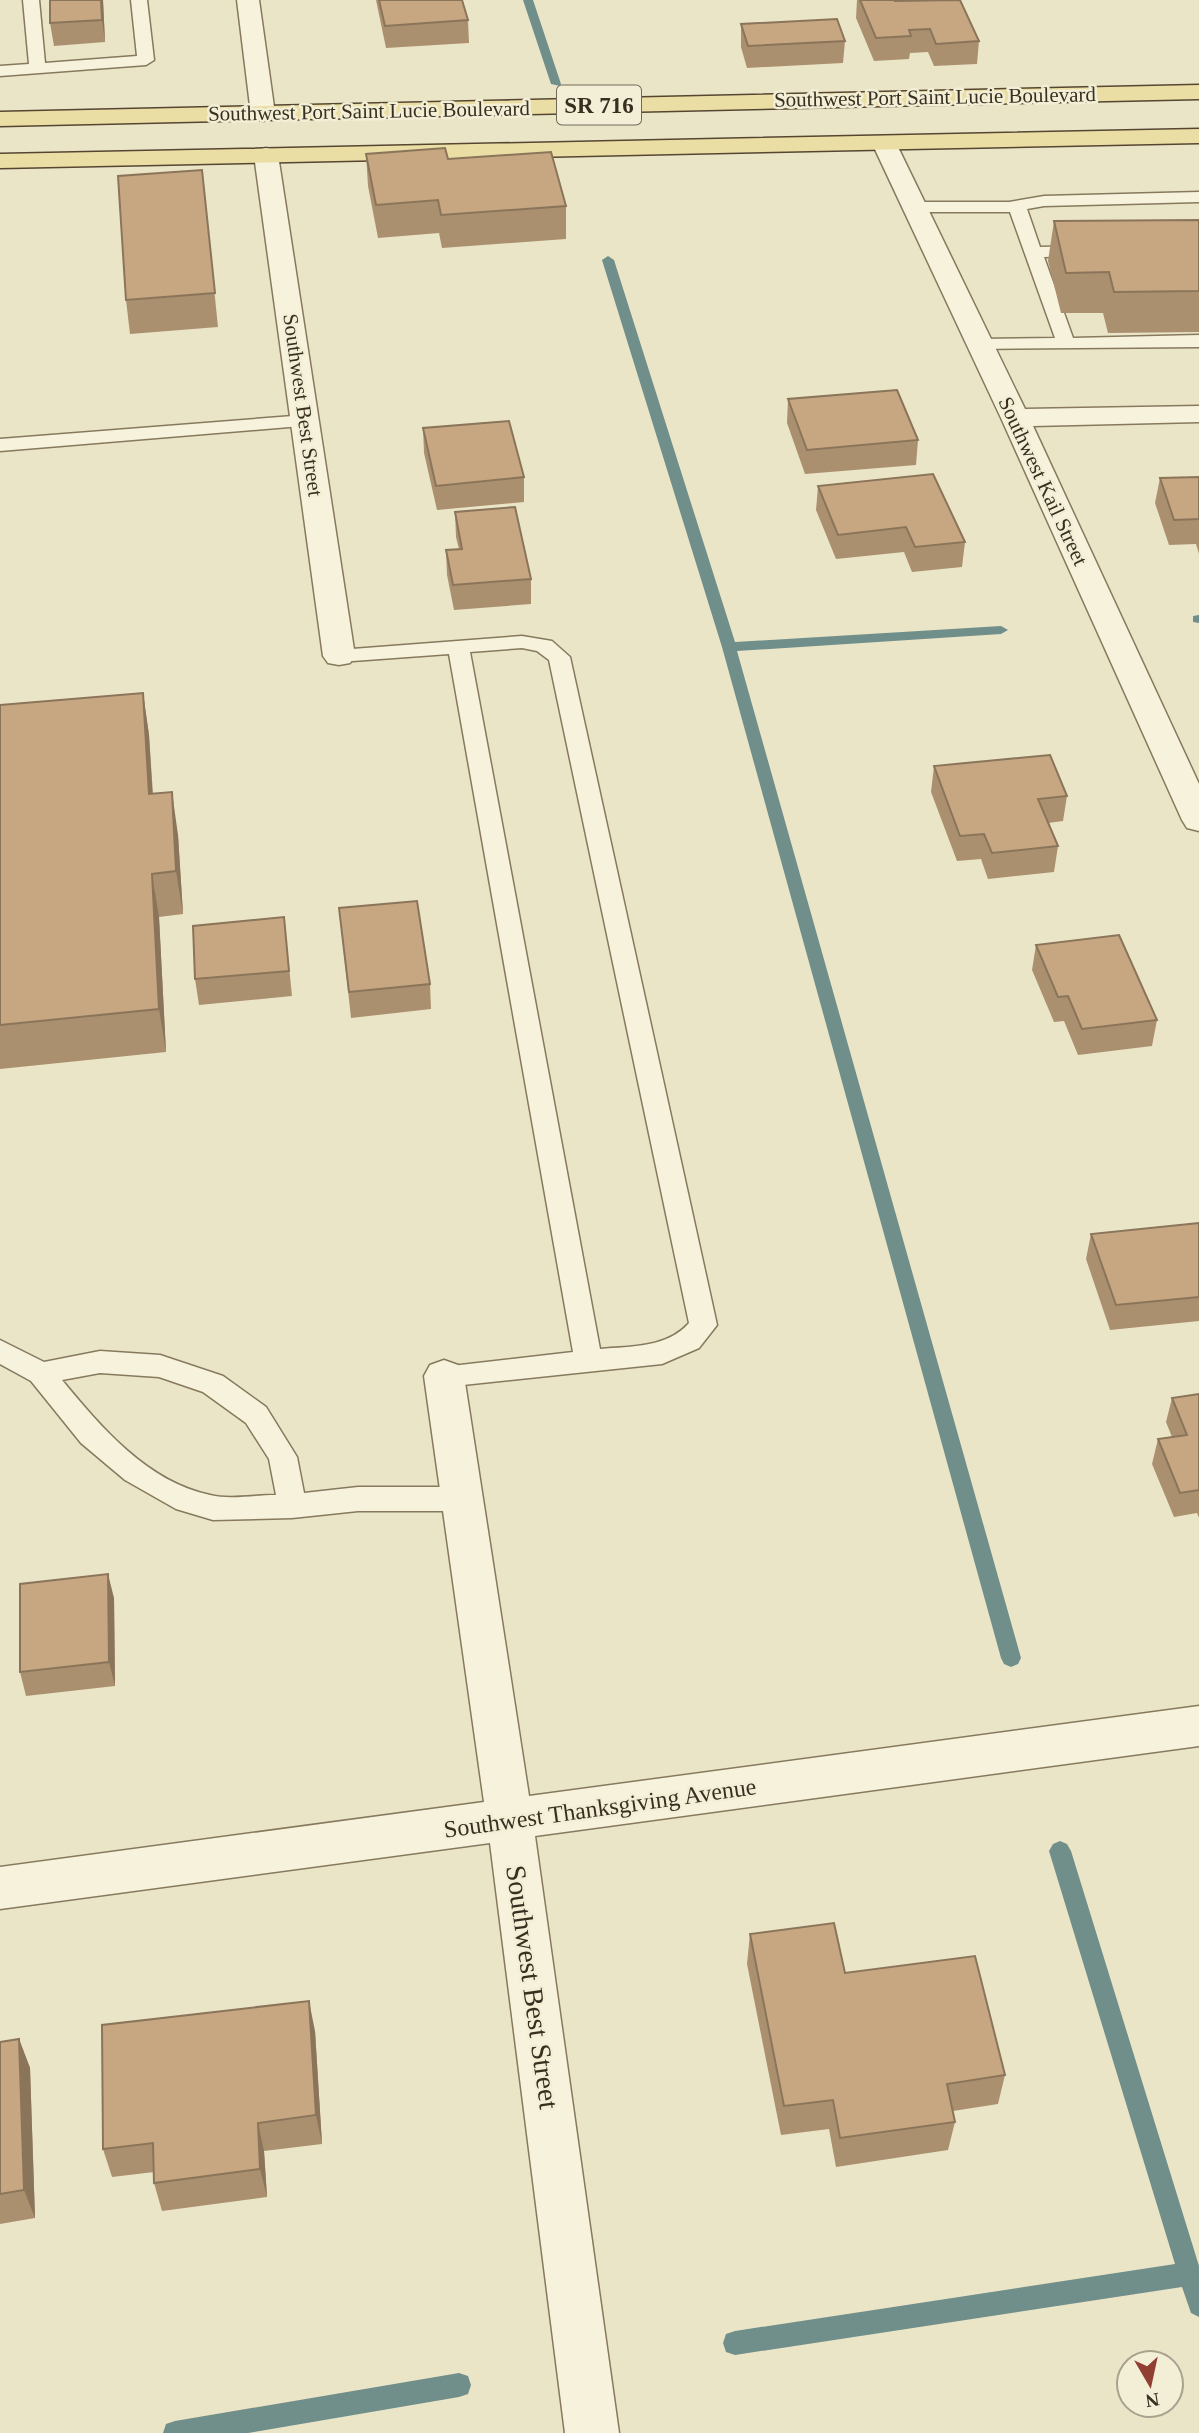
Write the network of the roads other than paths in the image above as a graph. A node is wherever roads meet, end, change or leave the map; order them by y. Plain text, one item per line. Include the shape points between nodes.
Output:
1 (31, 0) edge
2 (139, 0) edge
3 (248, 0) edge
4 (37, 68) junction
5 (0, 71) edge
6 (1199, 92) edge
7 (692, 103) junction
8 (262, 114) junction
9 (0, 119) edge
10 (1199, 136) edge
11 (0, 143) edge
12 (884, 143) junction
13 (266, 155) junction
14 (0, 161) edge
15 (1199, 197) edge
16 (1017, 205) junction
17 (915, 207) junction
18 (1103, 250) edge
19 (1034, 252) junction
20 (1199, 341) edge
21 (1066, 343) junction
22 (980, 345) junction
23 (1199, 414) edge
24 (1015, 418) junction
25 (306, 421) junction
26 (0, 445) edge
27 (458, 645) junction
28 (339, 656) joint
29 (1199, 820) edge
30 (0, 1351) edge
31 (588, 1361) junction
32 (41, 1373) junction
33 (443, 1376) joint
34 (461, 1499) junction
35 (292, 1506) junction
36 (1199, 1726) edge
37 (510, 1820) junction
38 (0, 1888) edge
39 (592, 2433) edge

1 - 4 lane
2 - 4 lane via 146,60
3 - 8 street
4 - 5 lane
6 - 7 main road, Southwest Port Saint Lucie Boulevard / SR 716
7 - 8 main road, Southwest Port Saint Lucie Boulevard / SR 716
7 - 13 main road via 663,115 615,124 330,131 283,142
8 - 9 main road, Southwest Port Saint Lucie Boulevard / SR 716
8 - 11 main road via 248,127 182,139
10 - 12 main road, Southwest Port Saint Lucie Boulevard / SR 716
12 - 13 main road, Southwest Port Saint Lucie Boulevard / SR 716
12 - 17 street, Southwest Kail Street
13 - 14 main road, Southwest Port Saint Lucie Boulevard / SR 716
13 - 25 street, Southwest Best Street
15 - 16 lane
16 - 17 lane
16 - 19 lane
17 - 22 street, Southwest Kail Street
18 - 19 lane
19 - 21 lane
20 - 21 lane
21 - 22 lane
22 - 24 street, Southwest Kail Street
23 - 24 street
24 - 29 street, Southwest Kail Street
25 - 26 lane
25 - 28 street, Southwest Best Street
27 - 28 lane
27 - 31 lane
27 - 31 lane via 522,642 544,646 559,657 703,1325 689,1341 662,1353
30 - 32 lane
31 - 33 lane
32 - 35 lane via 91,1435 135,1472 176,1497 213,1508
32 - 35 lane via 100,1362 136,1364 160,1366 213,1384 256,1415 283,1457
33 - 34 street, Southwest Best Street
34 - 35 lane via 358,1499
34 - 37 street, Southwest Best Street
36 - 37 street, Southwest Thanksgiving Avenue
37 - 38 street, Southwest Thanksgiving Avenue
37 - 39 street, Southwest Best Street

